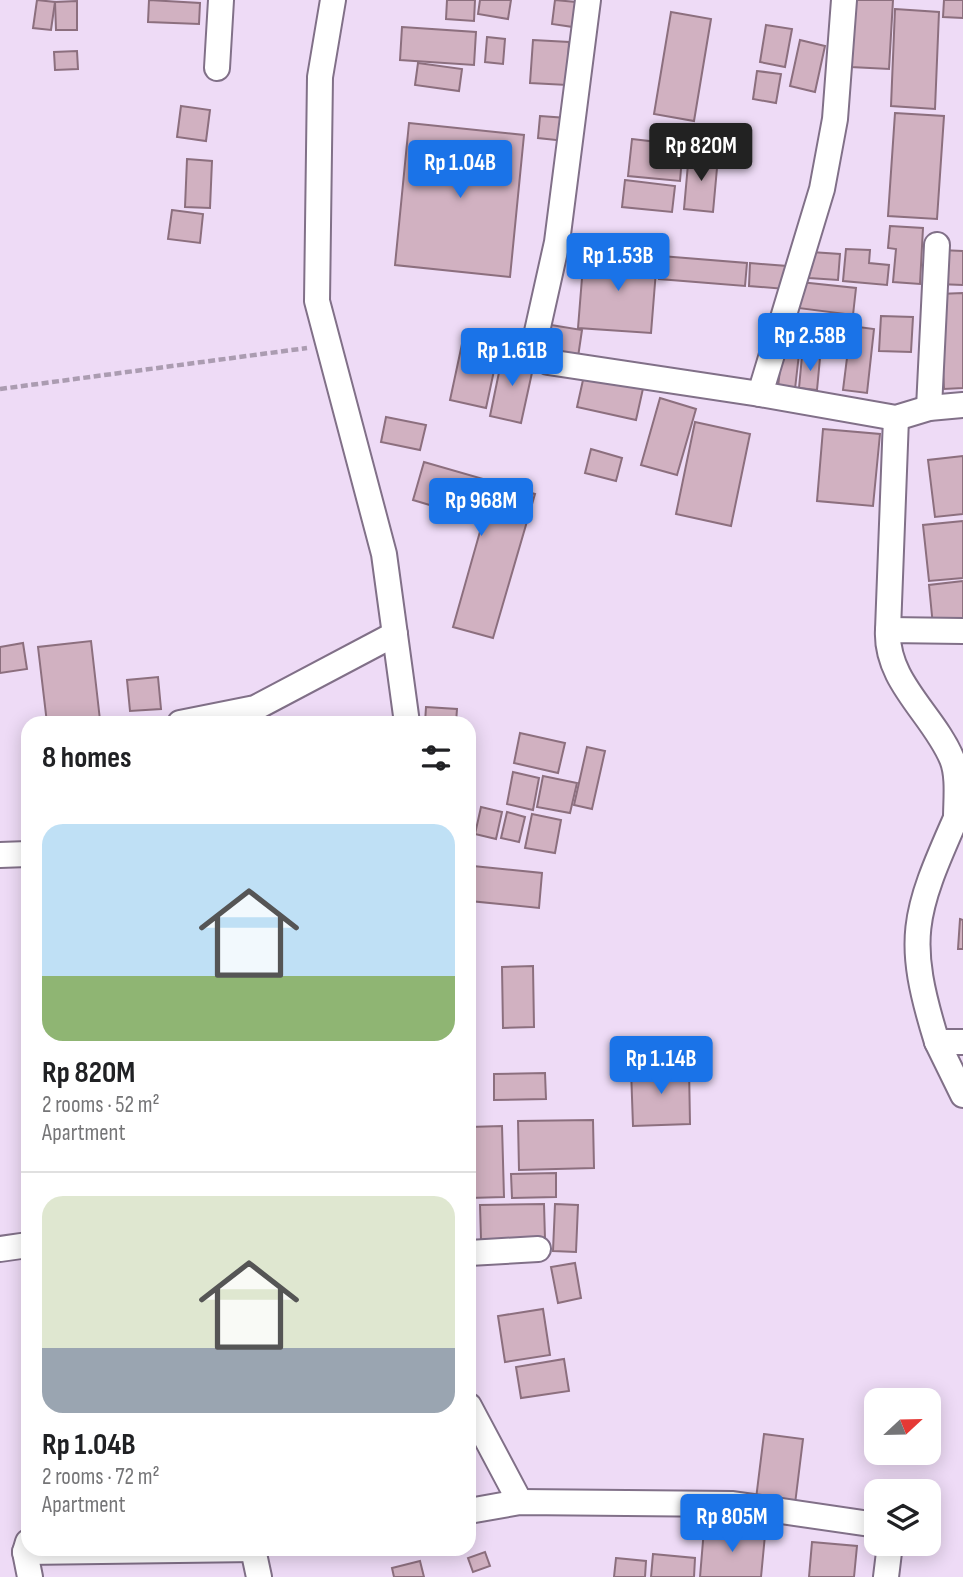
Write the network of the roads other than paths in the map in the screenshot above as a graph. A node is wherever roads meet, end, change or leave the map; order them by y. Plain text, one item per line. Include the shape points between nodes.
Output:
1 (221, 0) edge
2 (333, 0) edge
3 (588, 0) edge
4 (844, 0) edge
5 (217, 68) dead end
6 (937, 245) dead end
7 (760, 394) junction
8 (963, 405) edge
9 (929, 408) junction
10 (896, 418) junction
11 (888, 630) junction
12 (963, 631) edge
13 (395, 635) junction
14 (215, 716) edge
15 (406, 716) edge
16 (959, 819) edge
17 (21, 854) edge
18 (0, 855) edge
19 (937, 1042) junction
20 (963, 1042) edge
21 (963, 1095) edge
22 (21, 1246) edge
23 (0, 1249) edge
24 (538, 1249) dead end
25 (476, 1253) edge
26 (476, 1419) edge
27 (520, 1502) junction
28 (476, 1510) edge
29 (864, 1523) edge
30 (27, 1556) edge
31 (255, 1556) edge
32 (889, 1556) edge
33 (30, 1577) edge
34 (259, 1577) edge
35 (886, 1577) edge

1 - 5 street
2 - 13 street via 320,77 317,300 384,554
3 - 7 street via 557,242 534,345 538,355 548,362
4 - 7 street via 835,119 822,188
6 - 9 street
7 - 10 street
8 - 9 street
9 - 10 street
10 - 11 street
11 - 12 street
11 - 16 street via 887,646 899,676 954,762
13 - 14 street via 255,708
13 - 15 street
16 - 19 street via 930,876 916,935 917,965
17 - 18 street
19 - 20 street
19 - 21 street
22 - 23 street
24 - 25 street
26 - 27 street
27 - 28 street
27 - 29 street via 733,1504
30 - 33 street
31 - 34 street
32 - 35 street

